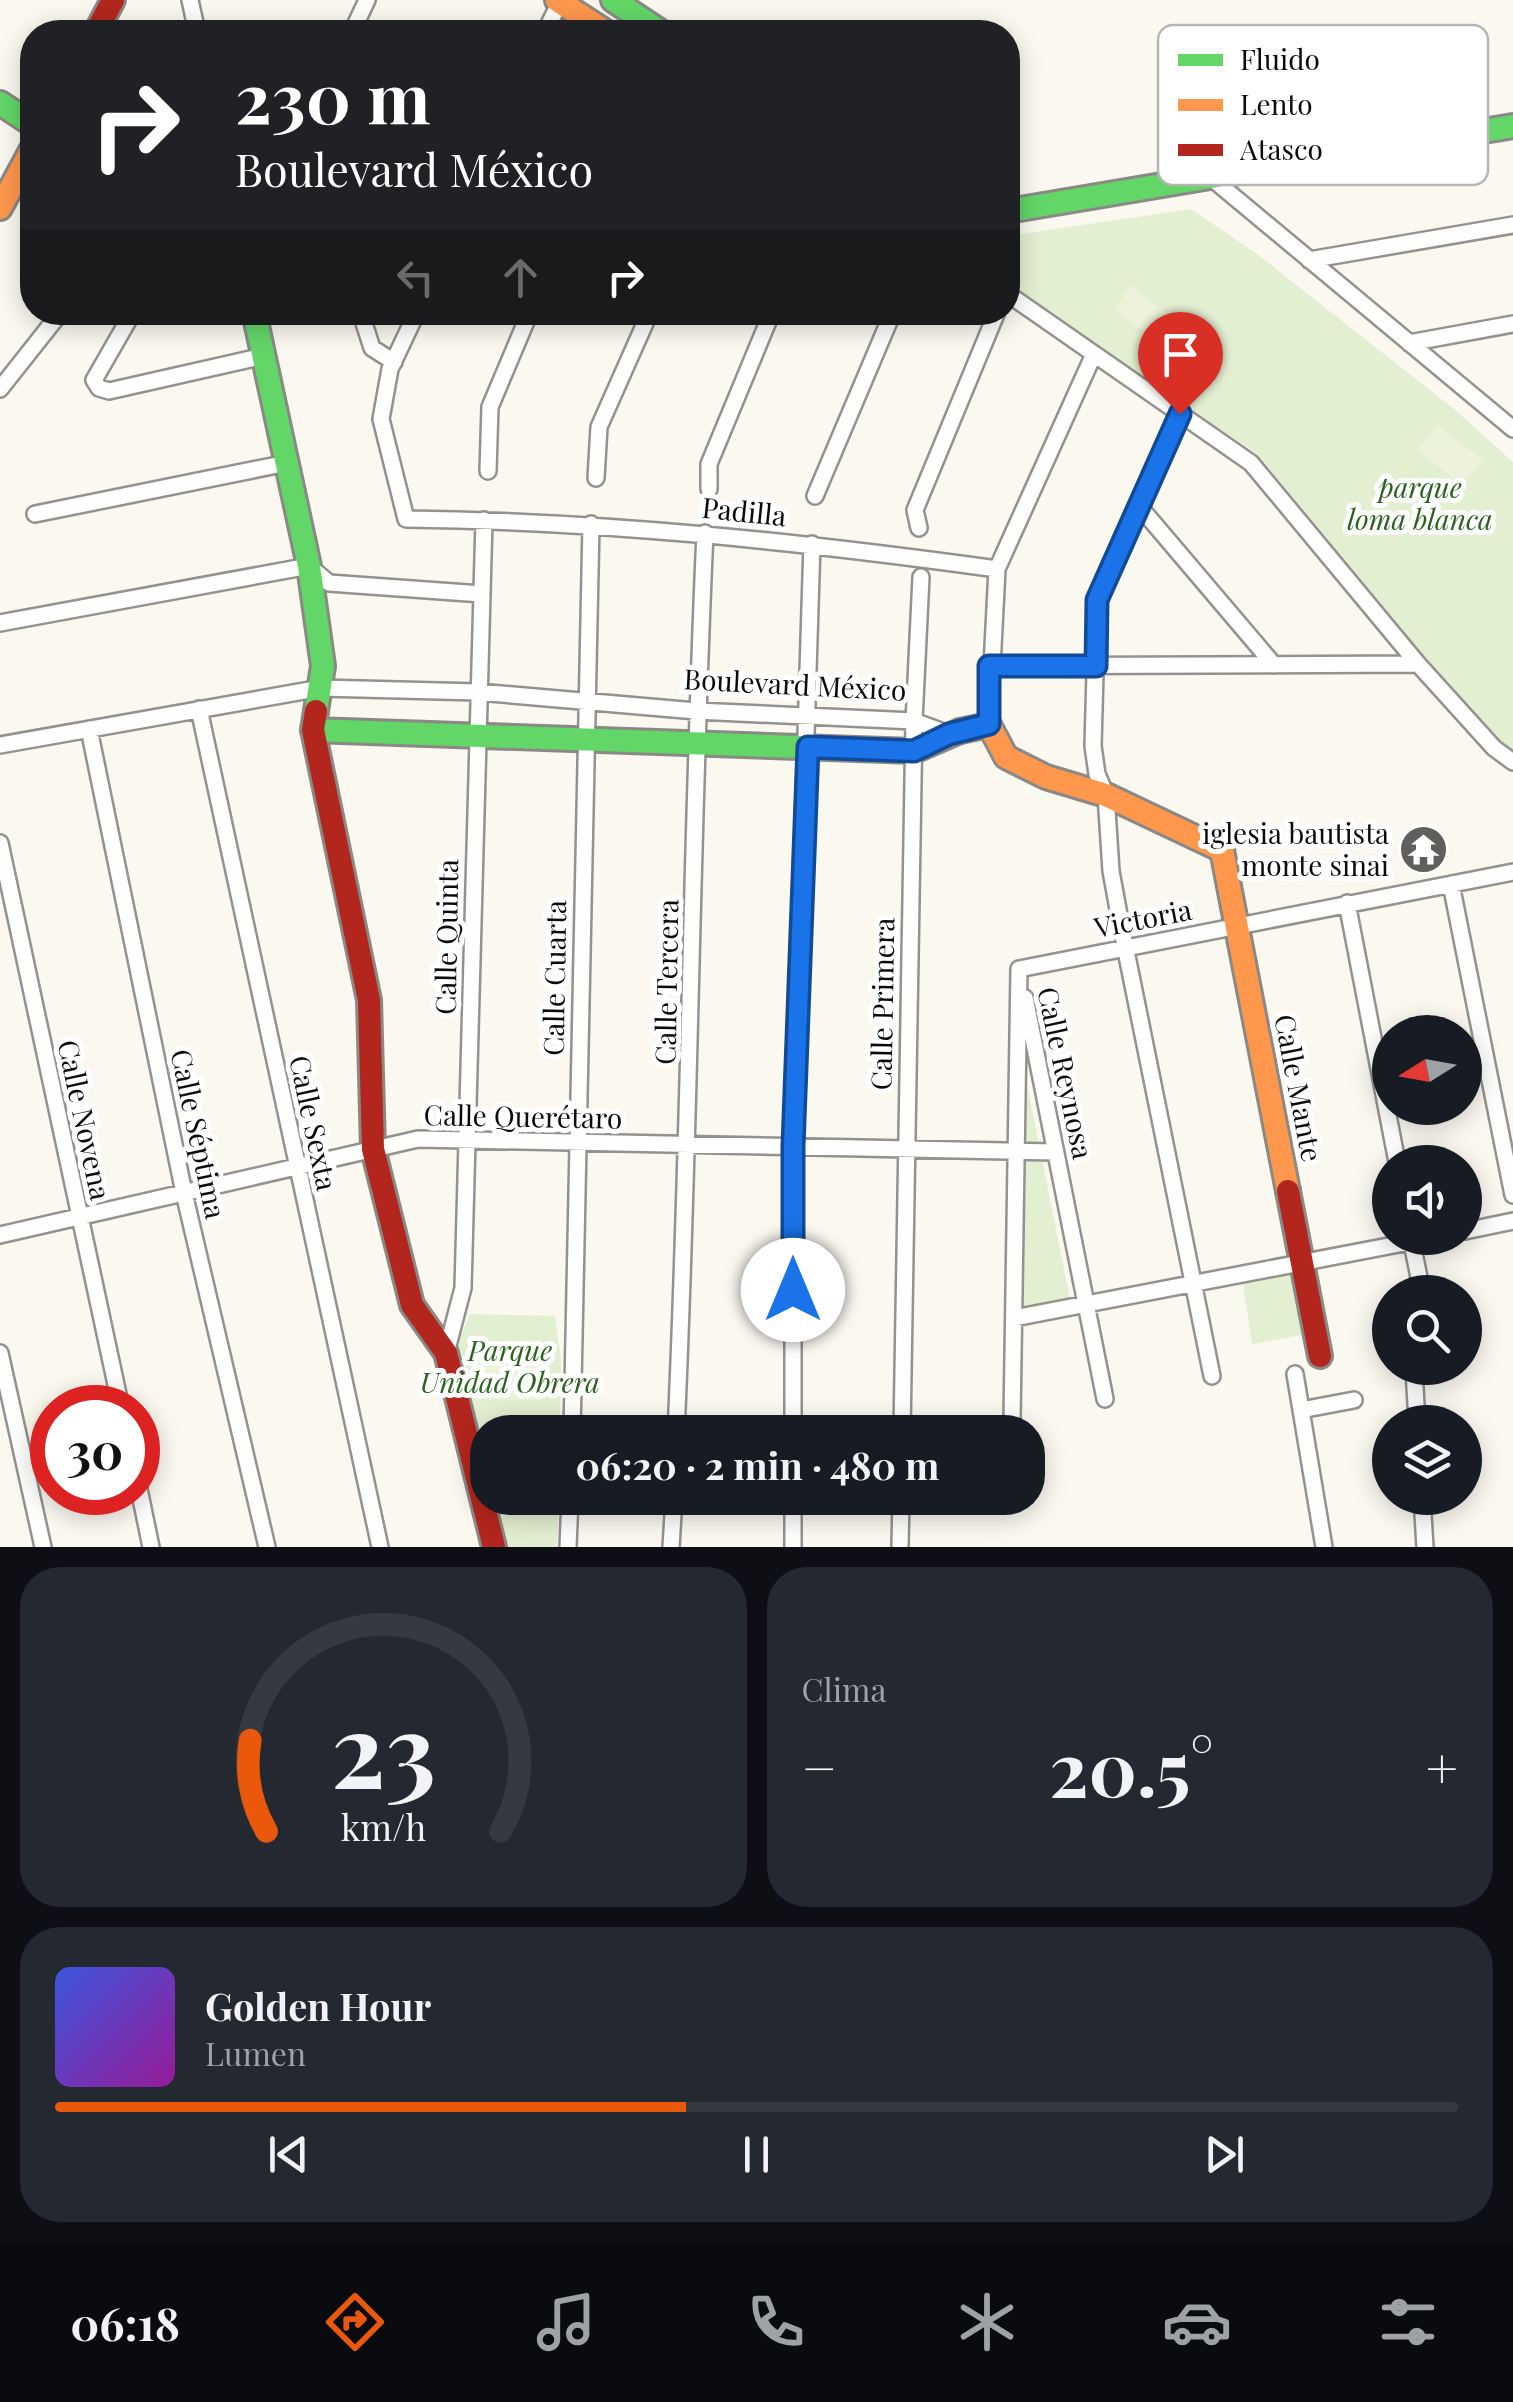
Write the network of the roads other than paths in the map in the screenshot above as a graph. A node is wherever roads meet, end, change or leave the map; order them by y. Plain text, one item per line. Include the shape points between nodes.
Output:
1 (613, 0) edge
2 (558, 1) edge
3 (587, 20) edge
4 (641, 20) edge
5 (1513, 126) edge
6 (1488, 130) edge
7 (20, 170) edge
8 (1158, 184) edge
9 (1220, 185) edge
10 (0, 208) edge
11 (1020, 209) edge
12 (1513, 225) edge
13 (1309, 260) junction
14 (1020, 302) edge
15 (1513, 324) edge
16 (51, 325) edge
17 (126, 325) edge
18 (257, 325) edge
19 (365, 325) edge
20 (410, 325) edge
21 (525, 325) edge
22 (644, 325) edge
23 (767, 325) edge
24 (888, 325) edge
25 (992, 325) edge
26 (1409, 343) junction
27 (1094, 354) junction
28 (264, 356) junction
29 (394, 362) junction
30 (0, 389) edge
31 (1180, 414) junction
32 (1512, 428) edge
33 (287, 463) junction
34 (488, 471) dead end
35 (596, 478) dead end
36 (709, 489) dead end
37 (815, 496) dead end
38 (1138, 506) junction
39 (35, 514) dead end
40 (484, 520) junction
41 (591, 524) junction
42 (920, 528) dead end
43 (704, 533) junction
44 (812, 544) junction
45 (309, 566) junction
46 (997, 569) junction
47 (921, 578) dead end
48 (482, 594) junction
49 (0, 623) edge
50 (1418, 664) junction
51 (1274, 665) junction
52 (989, 666) junction
53 (1096, 666) junction
54 (321, 688) junction
55 (478, 692) junction
56 (588, 703) junction
57 (199, 708) junction
58 (696, 710) junction
59 (805, 716) junction
60 (914, 722) junction
61 (989, 724) junction
62 (89, 729) junction
63 (313, 730) junction
64 (949, 734) junction
65 (477, 737) junction
66 (585, 740) junction
67 (696, 744) junction
68 (0, 745) edge
69 (808, 747) junction
70 (914, 751) junction
71 (1513, 762) edge
72 (1106, 796) junction
73 (0, 843) edge
74 (1513, 872) edge
75 (1451, 884) junction
76 (1346, 903) junction
77 (1235, 926) junction
78 (1127, 948) junction
79 (1019, 970) junction
80 (467, 1140) junction
81 (576, 1142) junction
82 (689, 1144) junction
83 (1394, 1145) edge
84 (793, 1146) junction
85 (373, 1149) junction
86 (905, 1149) junction
87 (1014, 1151) junction
88 (1056, 1152) junction
89 (296, 1167) junction
90 (184, 1193) junction
91 (1513, 1195) edge
92 (78, 1217) junction
93 (1513, 1221) edge
94 (1482, 1227) edge
95 (0, 1236) edge
96 (1372, 1248) edge
97 (1302, 1263) junction
98 (1194, 1284) junction
99 (1087, 1306) junction
100 (1014, 1318) junction
101 (446, 1352) junction
102 (0, 1353) edge
103 (1320, 1356) dead end
104 (1295, 1374) dead end
105 (1212, 1376) dead end
106 (115, 1385) edge
107 (1106, 1398) dead end
108 (1354, 1400) dead end
109 (1301, 1410) junction
110 (572, 1415) edge
111 (677, 1415) edge
112 (793, 1415) edge
113 (902, 1415) edge
114 (1012, 1415) edge
115 (144, 1515) edge
116 (569, 1515) edge
117 (673, 1515) edge
118 (793, 1515) edge
119 (901, 1515) edge
120 (1423, 1515) edge
121 (43, 1547) edge
122 (151, 1547) edge
123 (267, 1547) edge
124 (380, 1547) edge
125 (494, 1547) edge
126 (568, 1547) edge
127 (671, 1547) edge
128 (793, 1547) edge
129 (900, 1547) edge
130 (1324, 1547) edge
131 (1425, 1547) edge

1 - 4 street
2 - 3 street
5 - 6 street
7 - 10 street
8 - 11 street
9 - 13 street
12 - 13 street
13 - 26 street
14 - 27 street
15 - 26 street
16 - 30 street
17 - 28 street via 94,380 99,388
18 - 28 street
19 - 29 street via 372,348
20 - 29 street
21 - 34 street via 490,407
22 - 35 street via 599,427
23 - 36 street via 709,464
24 - 37 street
25 - 42 street via 915,510
26 - 32 street
27 - 31 street
27 - 46 street
28 - 33 street
29 - 40 street, Padilla via 382,419 406,519
31 - 38 street
31 - 50 street via 1251,463
33 - 39 street
33 - 45 street
38 - 51 street
38 - 53 street via 1097,600
40 - 41 street, Padilla
40 - 48 street, Calle Quinta
41 - 43 street, Padilla
41 - 56 street, Calle Cuarta
43 - 44 street, Padilla
43 - 58 street, Calle Tercera
44 - 46 street, Padilla
44 - 59 street
45 - 48 street via 329,582
45 - 49 street
45 - 54 street
46 - 52 street
47 - 60 street, Calle Primera
48 - 55 street, Calle Quinta
50 - 51 street
50 - 71 street
51 - 53 street
52 - 53 street
52 - 61 street
53 - 72 street via 1093,746
54 - 55 street, Boulevard México
54 - 57 street, Boulevard México
54 - 63 street
55 - 56 street, Boulevard México
55 - 65 street, Calle Quinta
56 - 58 street, Boulevard México
56 - 66 street, Calle Cuarta
57 - 62 street, Boulevard México
57 - 89 street, Calle Sexta
58 - 59 street, Boulevard México
58 - 67 street, Calle Tercera
59 - 60 street, Boulevard México
59 - 69 street
60 - 64 street, Boulevard México
60 - 70 street, Calle Primera
61 - 64 street
61 - 72 street via 1006,757 1046,778
62 - 68 street, Boulevard México
62 - 90 street, Calle Séptima
63 - 65 street
63 - 85 street via 369,1000
64 - 70 street
65 - 66 street
65 - 80 street, Calle Quinta
66 - 67 street
66 - 81 street, Calle Cuarta
67 - 69 street
67 - 82 street, Calle Tercera
69 - 70 street
69 - 84 street
70 - 86 street, Calle Primera
72 - 77 street, Calle Mante via 1222,850
72 - 78 street via 1111,871
73 - 92 street, Calle Novena
74 - 75 street, Victoria
75 - 76 street, Victoria
75 - 91 street
76 - 77 street, Victoria
76 - 83 street
77 - 78 street, Victoria
77 - 97 street, Calle Mante
78 - 79 street, Victoria
78 - 98 street
79 - 87 street, Calle Reynosa
79 - 88 street, Calle Reynosa
80 - 81 street, Calle Querétaro
80 - 85 street, Calle Querétaro via 418,1139
80 - 101 street, Calle Quinta via 463,1288
81 - 82 street, Calle Querétaro
81 - 110 street, Calle Cuarta
82 - 84 street, Calle Querétaro
82 - 111 street, Calle Tercera
84 - 86 street, Calle Querétaro
84 - 112 street
85 - 89 street, Calle Querétaro
85 - 101 street via 412,1304
86 - 87 street, Calle Querétaro
86 - 113 street, Calle Primera
87 - 88 street, Calle Querétaro
87 - 100 street, Calle Reynosa
88 - 99 street, Calle Reynosa
89 - 90 street, Calle Querétaro
89 - 124 street, Calle Sexta
90 - 92 street, Calle Querétaro
90 - 123 street, Calle Séptima
92 - 95 street, Calle Querétaro
92 - 106 street, Calle Novena
93 - 94 street
96 - 97 street
97 - 98 street
97 - 103 street, Calle Mante
98 - 99 street
98 - 105 street
99 - 100 street
99 - 107 street, Calle Reynosa
100 - 114 street, Calle Reynosa
101 - 125 street
102 - 121 street
104 - 109 street
108 - 109 street
109 - 130 street
115 - 122 street
116 - 126 street
117 - 127 street
118 - 128 street
119 - 129 street
120 - 131 street

